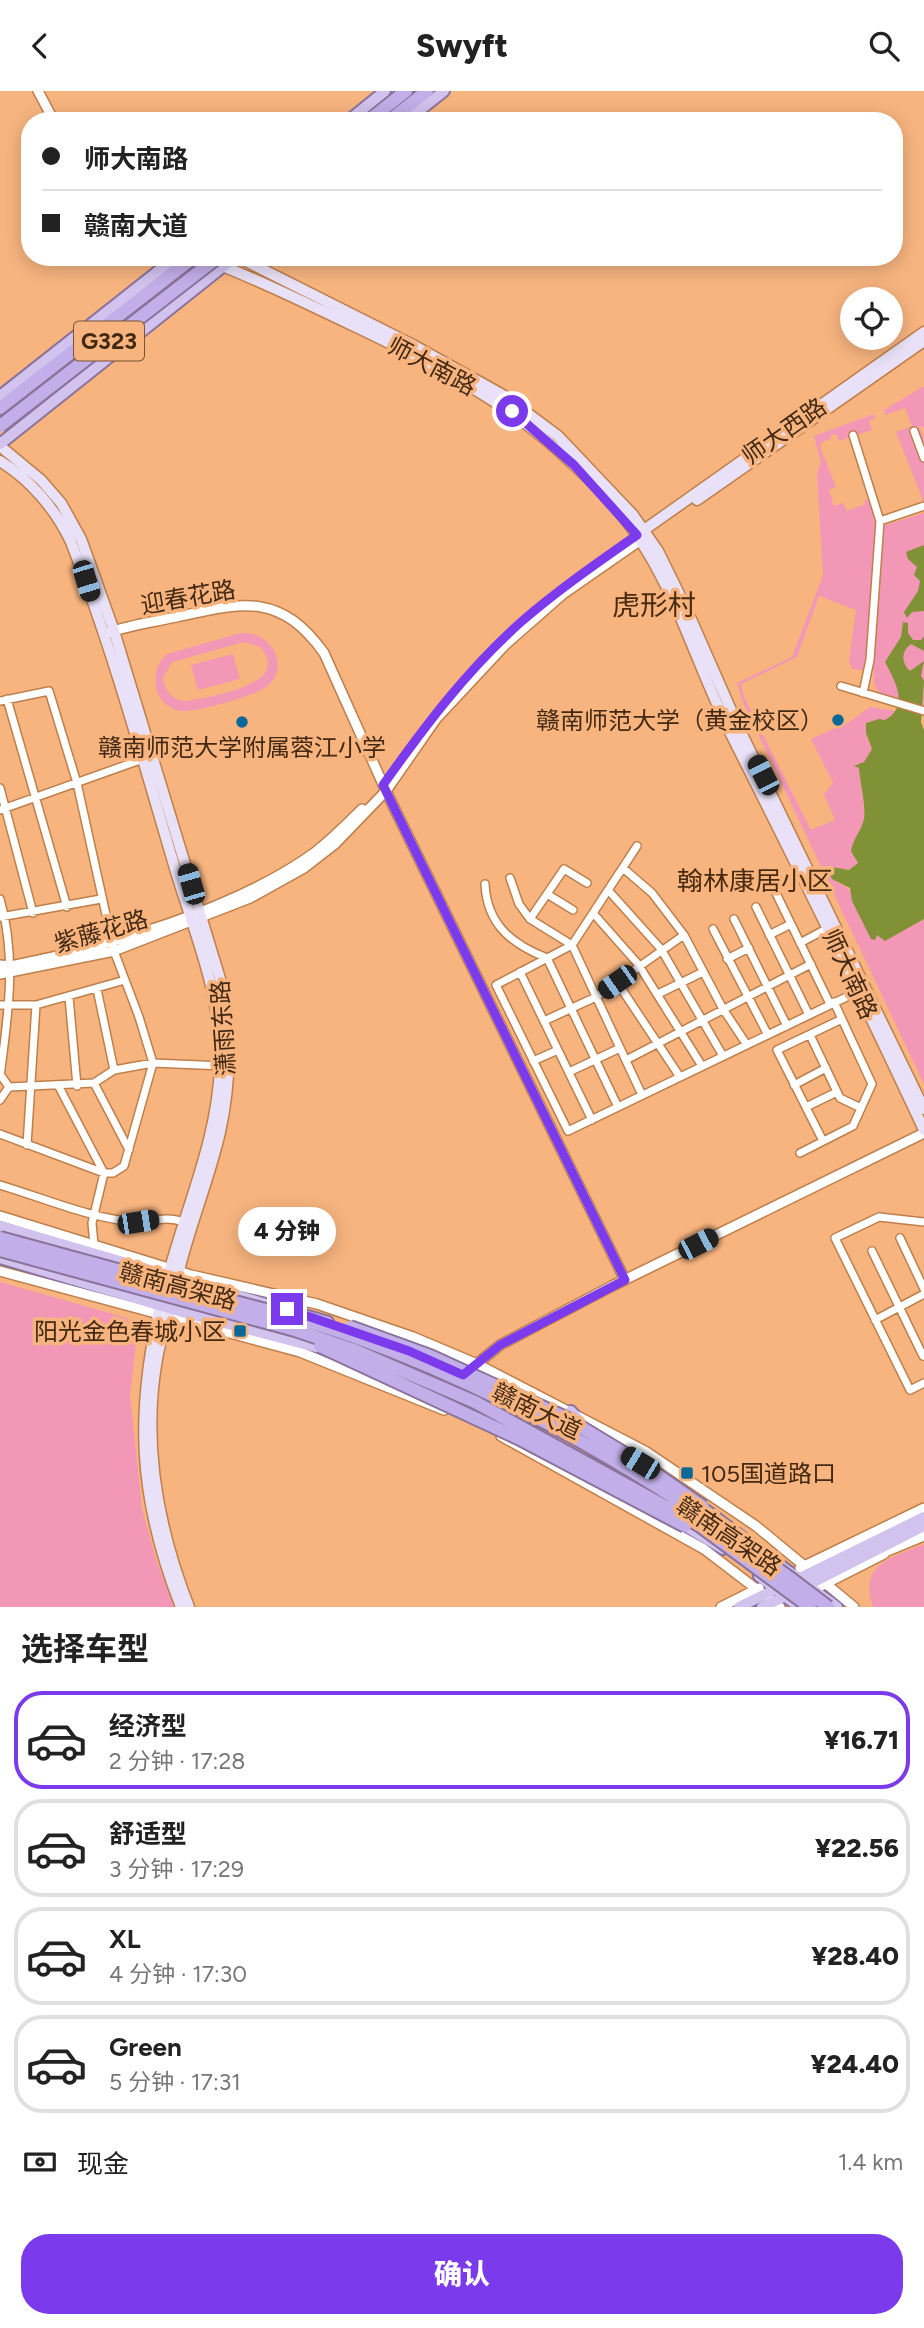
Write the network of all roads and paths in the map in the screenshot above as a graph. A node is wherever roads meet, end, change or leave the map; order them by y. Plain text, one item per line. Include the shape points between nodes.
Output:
1 (38, 91) edge
2 (385, 91) edge
3 (406, 91) edge
4 (426, 91) edge
5 (444, 91) edge
6 (49, 112) edge
7 (359, 112) edge
8 (379, 112) edge
9 (400, 112) edge
10 (417, 112) edge
11 (165, 266) edge
12 (182, 266) edge
13 (216, 266) edge
14 (216, 266) edge
15 (229, 266) edge
16 (254, 266) edge
17 (924, 332) edge
18 (924, 341) edge
19 (0, 396) edge
20 (0, 408) edge
21 (0, 426) edge
22 (914, 431) dead end
23 (853, 435) dead end
24 (0, 445) edge
25 (924, 458) edge
26 (0, 461) edge
27 (924, 506) edge
28 (880, 521) junction
29 (642, 535) junction
30 (114, 631) junction
31 (103, 635) junction
32 (841, 686) dead end
33 (863, 693) junction
34 (4, 700) edge
35 (924, 711) edge
36 (142, 759) junction
37 (78, 783) junction
38 (0, 788) edge
39 (385, 788) junction
40 (37, 797) junction
41 (3, 809) edge
42 (637, 846) dead end
43 (623, 868) junction
44 (510, 878) dead end
45 (587, 883) dead end
46 (485, 884) dead end
47 (773, 887) dead end
48 (608, 890) junction
49 (547, 894) junction
50 (0, 899) edge
51 (101, 899) junction
52 (67, 907) junction
53 (756, 907) dead end
54 (573, 910) dead end
55 (33, 913) junction
56 (593, 913) junction
57 (195, 916) junction
58 (3, 917) edge
59 (530, 919) junction
60 (734, 919) dead end
61 (791, 924) junction
62 (828, 928) junction
63 (713, 929) dead end
64 (684, 935) junction
65 (769, 935) junction
66 (800, 943) junction
67 (572, 945) junction
68 (113, 947) junction
69 (661, 949) junction
70 (749, 949) junction
71 (547, 958) junction
72 (727, 958) junction
73 (638, 964) junction
74 (810, 964) junction
75 (0, 965) edge
76 (11, 970) junction
77 (520, 972) junction
78 (704, 972) junction
79 (0, 974) edge
80 (789, 975) junction
81 (125, 980) junction
82 (617, 982) junction
83 (681, 983) junction
84 (767, 986) junction
85 (97, 989) junction
86 (859, 991) junction
87 (658, 994) junction
88 (69, 997) junction
89 (596, 997) junction
90 (746, 997) junction
91 (832, 1003) junction
92 (36, 1005) junction
93 (4, 1006) edge
94 (571, 1009) junction
95 (723, 1009) junction
96 (809, 1015) junction
97 (703, 1019) junction
98 (842, 1019) junction
99 (544, 1021) junction
100 (787, 1025) junction
101 (681, 1030) junction
102 (768, 1035) junction
103 (810, 1035) junction
104 (659, 1042) junction
105 (747, 1045) junction
106 (620, 1048) junction
107 (558, 1050) junction
108 (723, 1056) junction
109 (596, 1060) junction
110 (626, 1060) junction
111 (533, 1061) junction
112 (152, 1063) junction
113 (225, 1066) junction
114 (702, 1066) junction
115 (826, 1068) junction
116 (114, 1070) junction
117 (569, 1072) junction
118 (0, 1075) edge
119 (680, 1077) junction
120 (94, 1083) junction
121 (58, 1084) junction
122 (794, 1085) junction
123 (77, 1086) junction
124 (9, 1087) junction
125 (32, 1087) junction
126 (837, 1092) junction
127 (642, 1095) junction
128 (0, 1100) edge
129 (618, 1107) junction
130 (806, 1107) junction
131 (861, 1108) junction
132 (924, 1109) edge
133 (592, 1120) junction
134 (923, 1128) edge
135 (0, 1134) edge
136 (823, 1141) junction
137 (27, 1145) junction
138 (129, 1150) junction
139 (800, 1153) dead end
140 (104, 1173) junction
141 (0, 1185) edge
142 (94, 1213) junction
143 (0, 1216) edge
144 (184, 1222) junction
145 (924, 1222) edge
146 (0, 1226) edge
147 (0, 1238) edge
148 (900, 1238) dead end
149 (94, 1245) junction
150 (0, 1250) edge
151 (872, 1251) dead end
152 (0, 1258) edge
153 (0, 1271) edge
154 (173, 1274) junction
155 (625, 1280) junction
156 (924, 1289) edge
157 (924, 1294) edge
158 (899, 1307) junction
159 (165, 1311) junction
160 (875, 1319) junction
161 (283, 1321) junction
162 (923, 1356) edge
163 (477, 1364) junction
164 (463, 1375) junction
165 (924, 1383) edge
166 (571, 1411) junction
167 (599, 1442) junction
168 (546, 1461) junction
169 (581, 1466) junction
170 (704, 1507) junction
171 (924, 1508) edge
172 (924, 1517) edge
173 (685, 1526) junction
174 (924, 1526) edge
175 (924, 1536) edge
176 (884, 1554) junction
177 (864, 1555) junction
178 (810, 1578) junction
179 (771, 1587) junction
180 (760, 1597) edge
181 (784, 1604) edge
182 (181, 1607) edge
183 (189, 1607) edge
184 (721, 1607) edge
185 (739, 1607) edge
186 (810, 1607) edge
187 (828, 1607) edge
188 (837, 1607) edge
189 (854, 1607) edge

1 - 6 street
2 - 7 main road
3 - 8 highway
4 - 9 highway
5 - 10 main road
11 - 19 main road
12 - 20 highway, G323
13 - 21 highway, G323, bridge
14 - 24 main road
15 - 29 main road, 师大南路 via 411,353 499,402 574,465
16 - 29 main road, 师大南路 via 503,395 581,458
17 - 29 main road, 师大西路
18 - 29 main road, 师大西路
22 - 25 street
23 - 28 street
24 - 30 main road, 潇雨东路 via 41,480 71,519
26 - 31 main road, 潇雨东路 via 33,488 63,525
27 - 28 street
28 - 33 street via 870,660
29 - 39 street, 紫藤花路 via 560,590 494,648 432,716
29 - 62 main road, 师大南路 via 730,730
29 - 132 main road, 师大南路 via 687,610 738,726
30 - 31 street, 迎春花路
30 - 39 street, 迎春花路 via 225,605 258,606 288,616 324,653
30 - 57 main road, 潇雨东路
31 - 36 main road, 潇雨东路
32 - 33 street
33 - 35 street
34 - 37 street via 49,691
34 - 40 street
36 - 37 street
36 - 57 main road, 潇雨东路
37 - 40 street
37 - 51 street
38 - 41 street
39 - 57 street, 紫藤花路 via 335,844 304,868 250,898
39 - 155 street, 迎春花路
40 - 41 street
40 - 52 street
41 - 55 street
42 - 43 street
43 - 48 street
43 - 64 street via 652,893
44 - 59 street
45 - 49 street via 564,869
46 - 71 street via 486,903 501,931 522,949
47 - 61 street
48 - 56 street
48 - 69 street
49 - 54 street
49 - 59 street
50 - 58 street
51 - 52 street
51 - 68 street
52 - 55 street
53 - 65 street
55 - 58 street
56 - 67 street
56 - 73 street
57 - 68 street, 紫藤花路
57 - 113 main road, 潇雨东路 via 225,999
58 - 76 street
59 - 67 street
60 - 70 street
61 - 65 street
61 - 66 street
62 - 66 street
62 - 86 main road, 师大南路
63 - 72 street
64 - 69 street
64 - 78 street
65 - 80 street
66 - 74 street
67 - 71 street
67 - 89 street
68 - 76 street, 紫藤花路
68 - 81 street
69 - 73 street
69 - 83 street
70 - 72 street
70 - 84 street
71 - 77 street
71 - 94 street
72 - 90 street
73 - 82 street
73 - 87 street
74 - 80 street
74 - 91 street
75 - 76 street, 紫藤花路
76 - 79 street, 紫藤花路
76 - 93 street
77 - 99 street
77 - 111 street via 496,985
78 - 83 street
78 - 95 street
80 - 84 street
80 - 96 street
81 - 85 street
81 - 112 street
82 - 89 street
82 - 104 street
83 - 87 street
83 - 97 street
84 - 90 street
84 - 100 street
85 - 88 street
85 - 116 street
86 - 91 street
86 - 134 main road, 师大南路
87 - 101 street
88 - 92 street
88 - 123 street
89 - 94 street
89 - 106 street
90 - 95 street
90 - 102 street
91 - 96 street
91 - 98 street
92 - 93 street
92 - 125 street
93 - 118 street
94 - 99 street
94 - 109 street
95 - 97 street
95 - 105 street
96 - 100 street
97 - 101 street
97 - 108 street
98 - 103 street
98 - 131 street via 872,1084
99 - 107 street
100 - 102 street
101 - 104 street
101 - 114 street
102 - 105 street
103 - 115 street
103 - 122 street via 777,1051
104 - 110 street
104 - 119 street
105 - 108 street
106 - 109 street
106 - 110 street
107 - 111 street
107 - 117 street
108 - 114 street
109 - 117 street
109 - 129 street
110 - 127 street
111 - 133 street via 568,1131
112 - 113 street
112 - 116 street
112 - 138 street
113 - 144 main road, 潇雨东路 via 212,1132
113 - 154 main road, 潇雨东路 via 220,1133
114 - 119 street
115 - 122 street
115 - 126 street
116 - 120 street
117 - 133 street
118 - 124 street
119 - 127 street
120 - 123 street
120 - 138 street
121 - 123 street
121 - 125 street
121 - 140 street
122 - 130 street
124 - 125 street
124 - 128 street
125 - 137 street
126 - 130 street
126 - 131 street
127 - 129 street
129 - 133 street
130 - 136 street
131 - 136 street via 853,1126
134 - 155 street
135 - 137 street
136 - 139 street
137 - 140 street
138 - 140 street via 124,1166
140 - 142 street
141 - 142 street
142 - 144 street via 138,1222 165,1216
142 - 149 street
143 - 149 street
144 - 154 main road, 潇雨东路
145 - 160 street via 879,1217 835,1238
146 - 154 main road, 赣南大道
147 - 161 highway, 赣南高架路, bridge
148 - 156 street
149 - 154 street
150 - 161 highway, 赣南高架路, bridge
151 - 158 street
152 - 159 main road, 赣南大道
153 - 159 street
154 - 159 main road, 潇雨东路
154 - 163 street via 317,1304
154 - 164 main road, 赣南大道 via 311,1316
155 - 163 street via 500,1345
157 - 158 street
158 - 160 street
158 - 162 street
159 - 168 street via 300,1352 439,1408
159 - 169 main road, 赣南大道 via 354,1357 498,1422
159 - 182 main road, 潇雨东路 via 148,1354 144,1456 153,1520
159 - 183 main road, 潇雨东路 via 152,1387 152,1454 168,1548
160 - 165 street via 910,1391
161 - 170 highway, bridge via 355,1328 430,1356 551,1411
161 - 173 highway, bridge
161 - 186 highway, 赣南高架路, bridge via 475,1402 562,1447 699,1525
161 - 187 highway, 赣南高架路, bridge via 351,1336 552,1424 711,1521
163 - 164 street
163 - 166 street
164 - 167 main road, 赣南大道
166 - 167 main road
166 - 178 street via 645,1451 756,1526
167 - 170 main road, 赣南大道
168 - 169 main road
168 - 180 street via 704,1549
169 - 173 main road, 赣南大道
170 - 178 main road, 赣南大道
171 - 178 street
172 - 178 main road
173 - 179 main road, 赣南大道
174 - 177 main road
175 - 176 street
176 - 177 street
176 - 178 street
177 - 178 main road
178 - 179 main road
178 - 181 main road
178 - 188 main road, 赣南大道
178 - 189 street
179 - 180 main road
179 - 181 main road, 赣南大道
180 - 181 main road
180 - 184 street
180 - 185 main road

